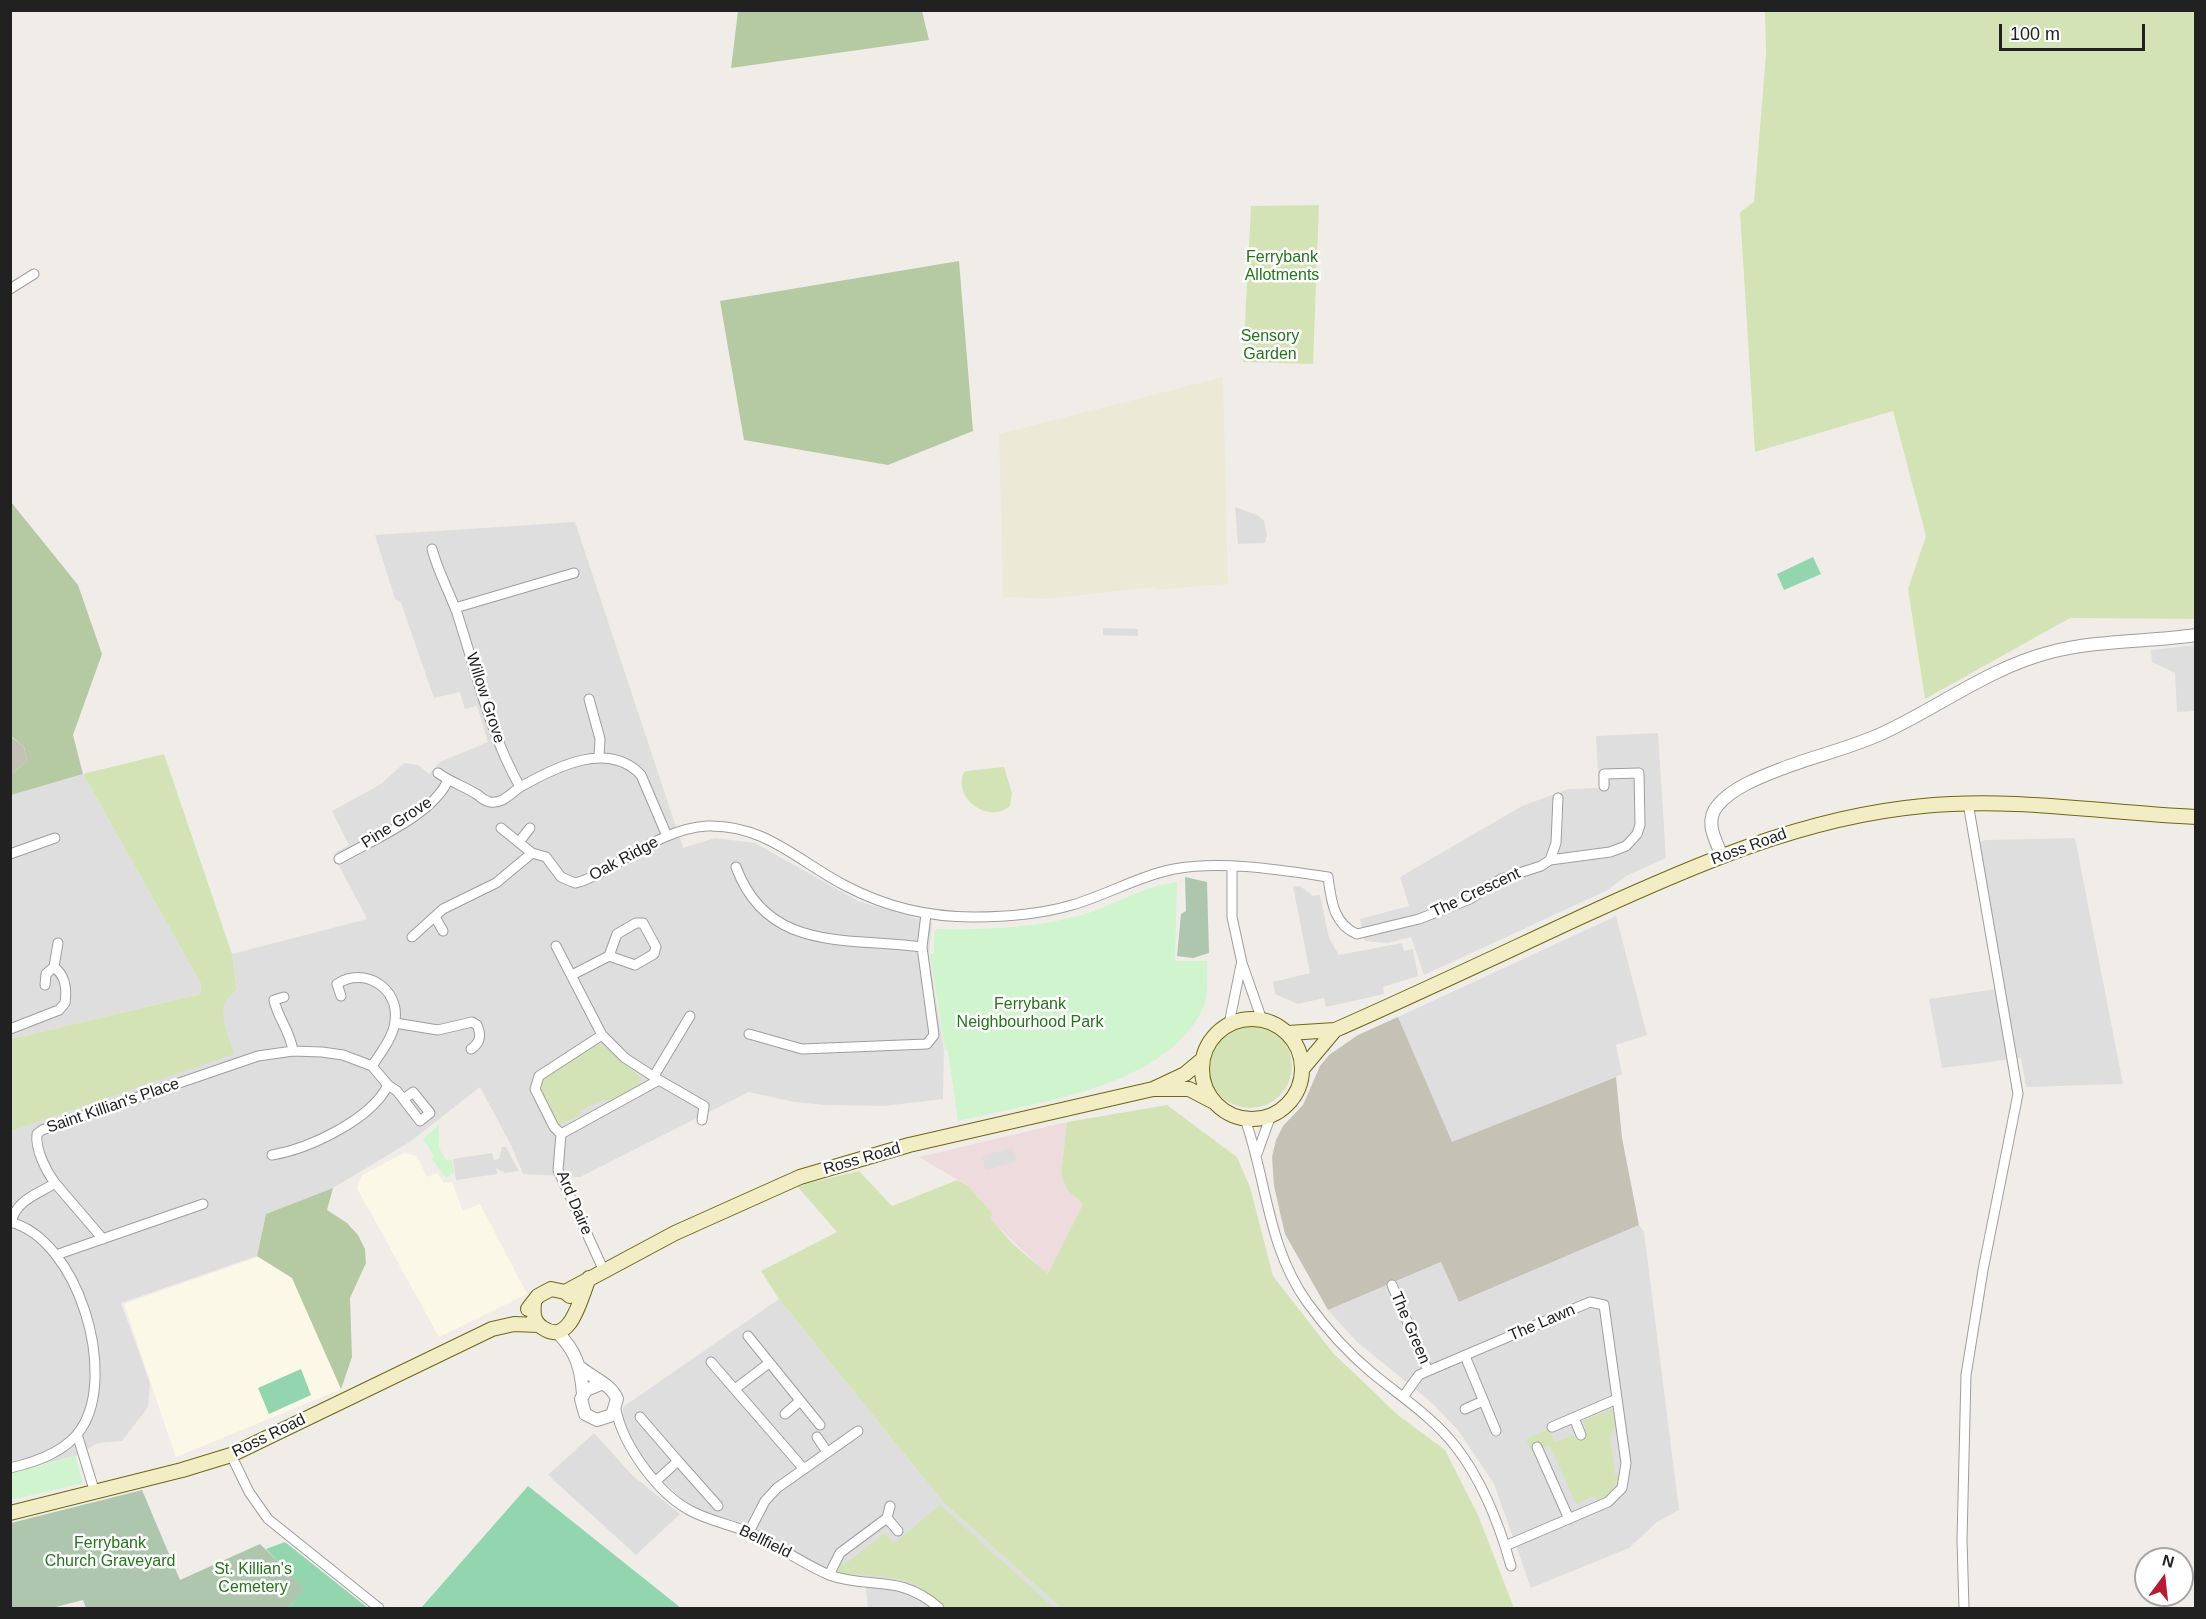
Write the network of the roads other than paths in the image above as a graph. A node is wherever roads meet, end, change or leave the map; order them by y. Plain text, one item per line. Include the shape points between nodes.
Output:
1 (34, 274) dead end
2 (10, 290) edge
3 (432, 549) dead end
4 (574, 573) dead end
5 (455, 608) junction
6 (2196, 635) edge
7 (589, 699) dead end
8 (600, 756) junction
9 (438, 773) dead end
10 (448, 780) junction
11 (1604, 786) dead end
12 (520, 787) junction
13 (1558, 798) dead end
14 (1968, 803) junction
15 (2196, 817) edge
16 (501, 828) dead end
17 (530, 828) dead end
18 (667, 836) junction
19 (54, 838) dead end
20 (519, 842) junction
21 (532, 853) junction
22 (10, 854) edge
23 (1722, 856) junction
24 (339, 859) dead end
25 (1550, 860) junction
26 (736, 867) dead end
27 (1232, 867) junction
28 (926, 914) junction
29 (435, 916) junction
30 (443, 930) dead end
31 (412, 937) dead end
32 (58, 943) dead end
33 (556, 946) dead end
34 (922, 947) junction
35 (609, 956) junction
36 (1242, 963) junction
37 (54, 967) junction
38 (572, 975) junction
39 (45, 985) dead end
40 (341, 996) dead end
41 (284, 997) dead end
42 (690, 1016) dead end
43 (1262, 1020) junction
44 (395, 1023) junction
45 (1229, 1024) junction
46 (10, 1029) edge
47 (1335, 1030) junction
48 (749, 1034) dead end
49 (1288, 1034) junction
50 (602, 1035) junction
51 (471, 1049) dead end
52 (293, 1051) junction
53 (1203, 1059) junction
54 (372, 1066) junction
55 (1303, 1068) junction
56 (657, 1078) junction
57 (388, 1085) junction
58 (1153, 1089) junction
59 (404, 1099) dead end
60 (1214, 1102) junction
61 (1271, 1115) junction
62 (1245, 1119) junction
63 (702, 1120) dead end
64 (561, 1134) junction
65 (1257, 1154) junction
66 (272, 1155) dead end
67 (55, 1184) junction
68 (203, 1204) dead end
69 (11, 1222) edge
70 (103, 1239) junction
71 (56, 1255) junction
72 (603, 1269) junction
73 (589, 1278) junction
74 (1392, 1285) dead end
75 (565, 1292) junction
76 (534, 1303) junction
77 (575, 1314) junction
78 (514, 1324) junction
79 (538, 1325) junction
80 (557, 1332) junction
81 (748, 1336) dead end
82 (571, 1346) junction
83 (1465, 1356) junction
84 (711, 1362) dead end
85 (769, 1363) junction
86 (581, 1368) junction
87 (1428, 1371) junction
88 (601, 1384) junction
89 (735, 1389) junction
90 (583, 1394) junction
91 (1403, 1397) junction
92 (1617, 1399) junction
93 (800, 1401) junction
94 (1483, 1401) junction
95 (1465, 1408) dead end
96 (616, 1410) junction
97 (785, 1414) dead end
98 (640, 1417) dead end
99 (1574, 1418) junction
100 (601, 1420) junction
101 (820, 1425) dead end
102 (1552, 1427) dead end
103 (620, 1430) junction
104 (858, 1431) dead end
105 (1496, 1431) dead end
106 (77, 1434) junction
107 (1581, 1435) dead end
108 (816, 1437) dead end
109 (1538, 1447) dead end
110 (827, 1452) junction
111 (231, 1455) junction
112 (678, 1461) junction
113 (10, 1468) edge
114 (803, 1468) junction
115 (656, 1481) junction
116 (95, 1493) junction
117 (718, 1506) dead end
118 (890, 1506) dead end
119 (10, 1513) edge
120 (887, 1518) junction
121 (1569, 1519) junction
122 (898, 1531) dead end
123 (749, 1532) junction
124 (1505, 1546) junction
125 (1511, 1566) dead end
126 (829, 1575) junction
127 (379, 1608) edge
128 (939, 1608) edge
129 (1964, 1608) edge

1 - 2 street
3 - 5 street, Willow Grove via 436,568
4 - 5 street
5 - 12 street, Willow Grove via 505,760
6 - 23 street via 2040,655 1881,734 1769,773 1718,804 1710,822
7 - 8 street via 600,739
8 - 12 street via 563,767
8 - 18 street, Oak Ridge via 624,764 641,776
9 - 10 street
10 - 12 street via 488,802 507,798
10 - 24 street, Pine Grove via 440,795 423,810
11 - 25 street, The Crescent via 1604,774 1639,773 1640,825 1632,841 1610,852
13 - 25 street via 1556,843
14 - 15 main road, Ross Road via 2019,803
14 - 23 main road, Ross Road via 1836,820
14 - 129 street via 2018,1094 1966,1375
16 - 20 street, Oak Ridge
17 - 20 street
18 - 21 street, Oak Ridge via 575,883 561,877 546,857
18 - 28 street via 706,826 760,834 853,890 895,907
19 - 22 street
20 - 21 street, Oak Ridge
21 - 29 street via 496,883
23 - 47 main road, Ross Road via 1610,903
25 - 27 street, The Crescent via 1501,879 1470,899 1440,911 1357,934 1348,931 1335,914 1328,877
26 - 34 street via 745,888 763,912 786,928 817,938
27 - 28 street via 1177,868 1071,906 1027,913 972,917
27 - 36 street via 1232,918
28 - 34 street
29 - 30 street
29 - 31 street
32 - 37 street
33 - 38 street
34 - 48 street via 934,1035 927,1044 802,1049
35 - 35 street via 617,934 636,923 643,923 656,947 654,954 635,964
35 - 38 street
36 - 43 street
36 - 45 street
37 - 39 street via 46,974
37 - 46 street via 65,982 65,1003 59,1010
38 - 50 street
40 - 44 street via 337,984 344,980 360,977 378,983 391,995
41 - 52 street via 274,1000 276,1011 290,1032
42 - 56 street
43 - 45 main road
43 - 49 main road
44 - 51 street via 438,1030 472,1022 477,1025 480,1038
44 - 54 street
45 - 53 main road via 1210,1042
47 - 49 main road
47 - 55 main road
49 - 55 main road via 1298,1048
50 - 56 street via 625,1059
50 - 64 street via 539,1076 536,1082 554,1127
52 - 54 street via 343,1055
52 - 67 street, Saint Killian's Place via 241,1062 42,1130 38,1143
53 - 58 main road via 1185,1074
53 - 60 main road via 1203,1081
54 - 57 street
55 - 61 main road via 1294,1098
56 - 63 street via 704,1106
56 - 64 street
57 - 59 street
57 - 66 street via 378,1102 340,1128 293,1152
58 - 60 main road via 1189,1089
58 - 72 main road, Ross Road via 833,1166 727,1208
60 - 62 main road via 1227,1113
61 - 62 main road
61 - 65 street
62 - 65 street
64 - 72 street, Ard Daire via 558,1170
65 - 91 street via 1265,1203 1287,1270 1342,1345
67 - 69 street via 21,1204
67 - 70 street, Saint Killian's Place
68 - 70 street
69 - 71 street via 33,1231
70 - 71 street
71 - 106 street via 80,1299 93,1358 92,1402
72 - 73 main road, Ross Road
73 - 75 main road, Ross Road
73 - 77 main road
74 - 87 street, The Green
75 - 76 main road via 551,1289
75 - 77 main road via 573,1299
76 - 78 main road
76 - 79 main road
77 - 80 main road via 568,1327
77 - 82 street
78 - 79 main road
78 - 111 main road, Ross Road via 458,1344
79 - 80 main road
80 - 82 street
81 - 85 street
82 - 86 street
83 - 87 street, The Lawn
83 - 92 street, The Lawn via 1590,1302 1601,1303 1606,1312
83 - 94 street
84 - 89 street
85 - 89 street
85 - 93 street
86 - 88 street
86 - 90 street
87 - 91 street, The Lawn via 1419,1375
88 - 90 street via 590,1386
88 - 96 street via 615,1393
89 - 114 street
90 - 100 street via 581,1405 585,1414
91 - 124 street via 1456,1447 1489,1501
92 - 99 street
92 - 121 street, The Lawn via 1626,1462 1622,1488 1608,1502
93 - 97 street
93 - 101 street
94 - 95 street
94 - 105 street
96 - 100 street
96 - 103 street, Bellfield
98 - 112 street
99 - 102 street
99 - 107 street
100 - 103 street, Bellfield
103 - 115 street, Bellfield
104 - 110 street
106 - 113 street via 52,1453
106 - 116 street
108 - 110 street
109 - 121 street
110 - 114 street
111 - 116 main road, Ross Road
111 - 127 street via 268,1519
112 - 115 street
112 - 117 street
114 - 123 street via 765,1501
115 - 123 street, Bellfield via 688,1509
116 - 119 main road, Ross Road
118 - 120 street
120 - 122 street
120 - 126 street via 840,1553
121 - 124 street, The Lawn
123 - 126 street, Bellfield
124 - 125 street
126 - 128 street, Bellfield via 897,1584 918,1592

